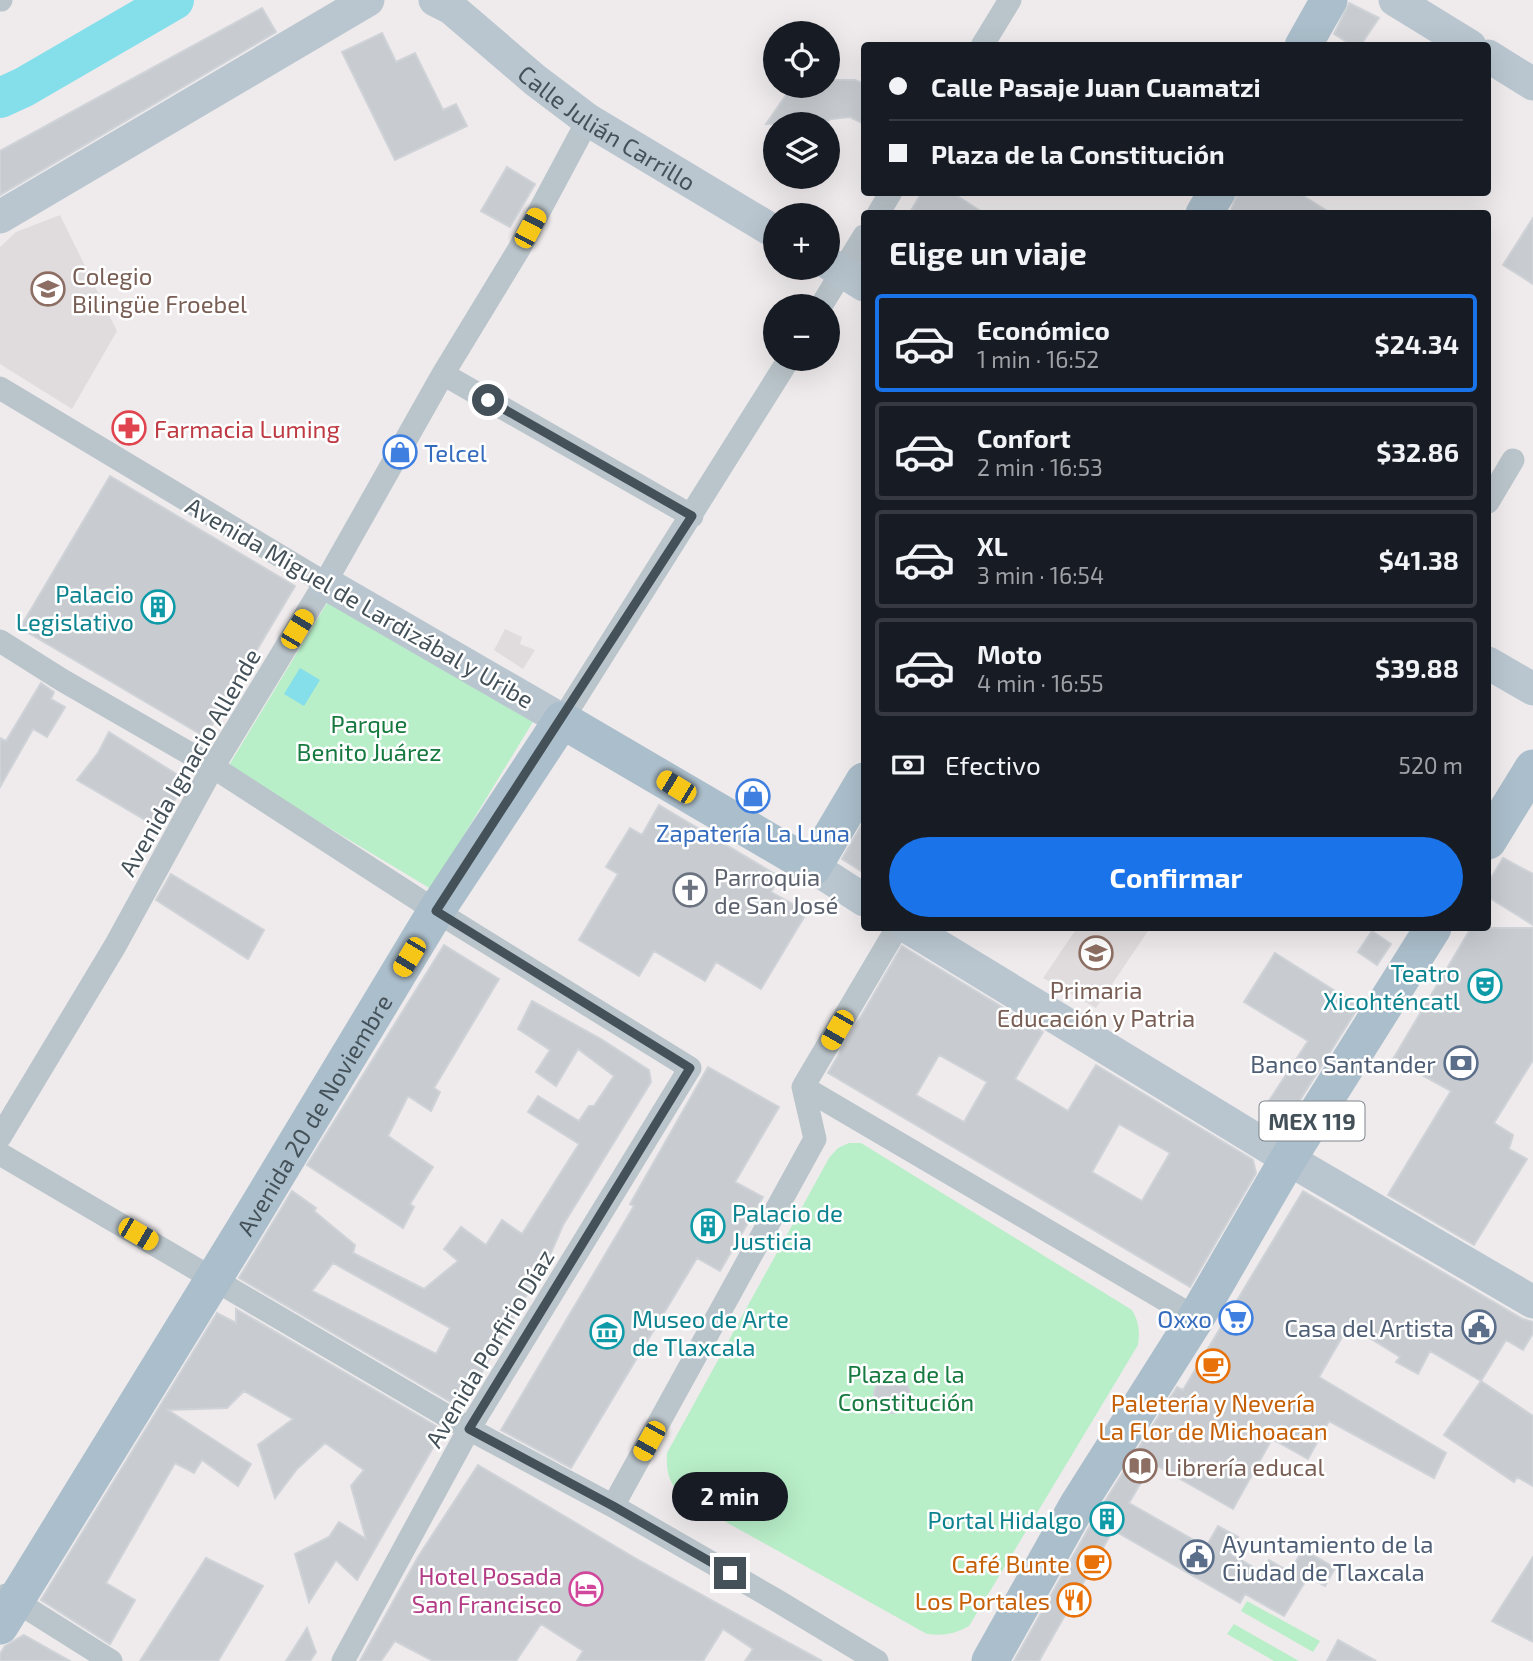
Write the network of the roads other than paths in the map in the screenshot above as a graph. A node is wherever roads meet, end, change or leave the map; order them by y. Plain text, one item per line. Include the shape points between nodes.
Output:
1 (368, 0) edge
2 (1010, 0) edge
3 (1329, 0) edge
4 (1395, 0) edge
5 (444, 3) edge
6 (984, 42) edge
7 (1305, 42) edge
8 (1463, 42) edge
9 (1491, 58) edge
10 (1533, 84) edge
11 (588, 120) junction
12 (0, 217) edge
13 (763, 225) edge
14 (861, 242) edge
15 (845, 273) edge
16 (830, 294) edge
17 (782, 371) edge
18 (443, 373) junction
19 (0, 388) edge
20 (1513, 460) dead end
21 (1491, 497) edge
22 (692, 516) junction
23 (325, 583) junction
24 (0, 641) edge
25 (1491, 665) edge
26 (1533, 689) edge
27 (562, 720) junction
28 (213, 767) junction
29 (1533, 768) edge
30 (861, 786) edge
31 (1491, 836) edge
32 (813, 867) junction
33 (861, 898) edge
34 (436, 911) junction
35 (895, 931) edge
36 (914, 931) edge
37 (1431, 931) edge
38 (803, 1087) junction
39 (0, 1137) edge
40 (0, 1154) edge
41 (1288, 1159) junction
42 (214, 1279) junction
43 (1533, 1302) edge
44 (1196, 1318) junction
45 (469, 1429) junction
46 (613, 1506) junction
47 (5, 1606) edge
48 (111, 1661) edge
49 (342, 1661) edge
50 (877, 1661) edge
51 (990, 1661) edge

1 - 12 street
2 - 6 street
3 - 7 main road
4 - 8 street
5 - 11 street, Calle Julián Carrillo
9 - 10 street
11 - 13 street, Calle Julián Carrillo
11 - 18 street, Avenida Ignacio Allende via 519,249
14 - 15 street
15 - 16 street
17 - 22 street, Avenida 20 de Noviembre
18 - 22 street
18 - 23 street, Avenida Ignacio Allende
19 - 23 street, Avenida Miguel de Lardizábal y Uribe
20 - 21 street
22 - 27 street, Avenida 20 de Noviembre
23 - 27 street, Avenida Miguel de Lardizábal y Uribe
23 - 28 street, Avenida Ignacio Allende
24 - 28 street
25 - 26 street
27 - 32 main road, Avenida Miguel de Lardizábal y Uribe
27 - 34 main road, Avenida 20 de Noviembre
28 - 34 street
28 - 39 street, Avenida Ignacio Allende via 115,946
29 - 31 main road
30 - 32 main road
32 - 33 street, Avenida Miguel de Lardizábal y Uribe
34 - 42 main road, Avenida 20 de Noviembre
34 - 45 street, Avenida Porfirio Díaz via 690,1068
35 - 38 street
36 - 41 street
37 - 41 main road, MEX 119
38 - 44 street
38 - 46 street via 815,1139
40 - 42 street
41 - 43 street
41 - 44 main road, MEX 119
42 - 45 street
42 - 47 main road, Avenida 20 de Noviembre
44 - 51 main road, MEX 119 via 1073,1513
45 - 46 street
45 - 49 street, Avenida Porfirio Díaz
46 - 50 street
47 - 48 street

